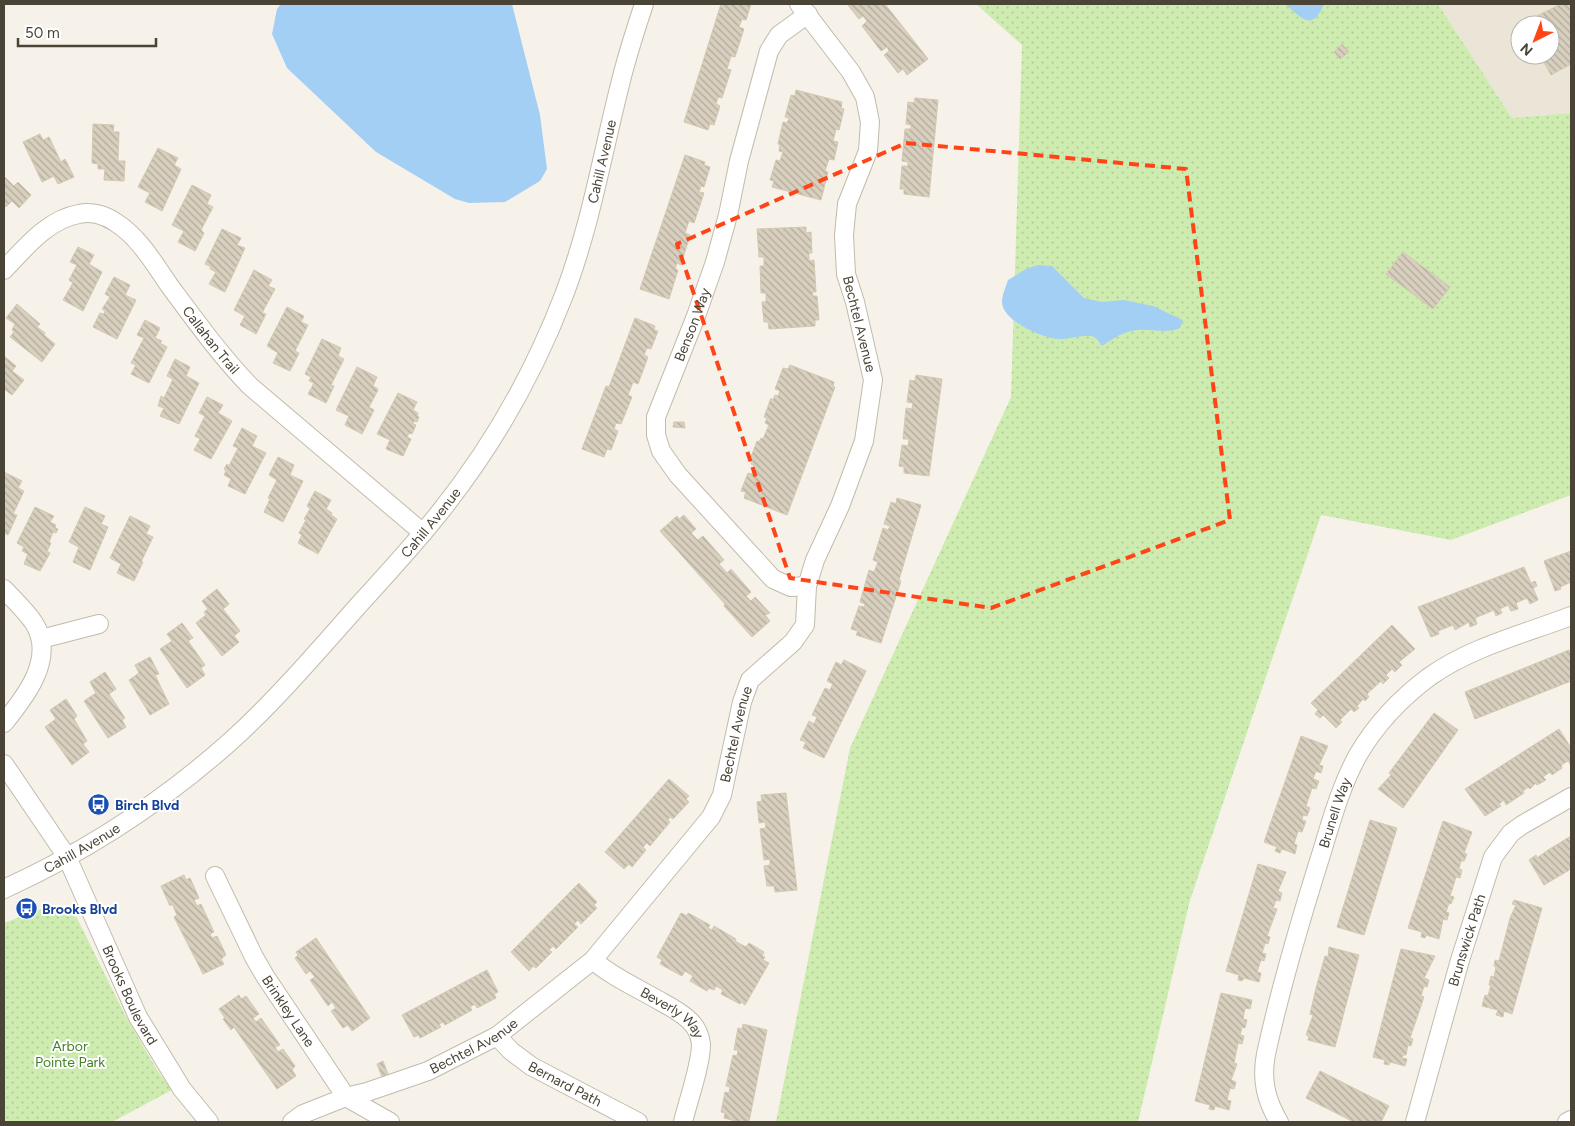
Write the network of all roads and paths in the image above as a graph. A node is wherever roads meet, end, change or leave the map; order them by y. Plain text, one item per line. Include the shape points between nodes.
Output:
1 (644, 4) edge
2 (803, 9) edge
3 (4, 270) edge
4 (423, 533) junction
5 (807, 586) junction
6 (4, 589) edge
7 (1571, 616) edge
8 (99, 624) dead end
9 (41, 640) junction
10 (4, 723) edge
11 (4, 764) edge
12 (1571, 797) edge
13 (67, 857) junction
14 (215, 876) dead end
15 (4, 889) edge
16 (594, 960) junction
17 (497, 1036) junction
18 (346, 1097) junction
19 (1571, 1120) edge
20 (209, 1122) edge
21 (292, 1122) edge
22 (390, 1122) edge
23 (638, 1122) edge
24 (683, 1122) edge
25 (1279, 1122) edge
26 (1415, 1122) edge
27 (1567, 1122) edge

1 - 4 street, Cahill Avenue via 624,69 582,241 553,321 524,383 496,432
2 - 5 street, Bechtel Avenue via 865,97 870,122 868,151 847,204 844,235 846,274 873,380 864,441
2 - 5 street, Benson Way via 779,36 764,65 715,262 656,417 656,435 661,451 678,476 773,579 791,587
3 - 4 street, Callahan Trail via 40,234 68,217 91,213 115,222 144,251 218,350 250,386
4 - 13 street, Cahill Avenue via 277,696 232,740 159,799
5 - 16 street, Bechtel Avenue via 805,625 793,642 750,680 742,702 722,795 711,817
6 - 9 street via 36,625
7 - 25 street, Brunell Way via 1489,646 1437,672 1376,727 1358,755 1339,801 1302,915 1263,1067 1265,1093
8 - 9 street
9 - 10 street via 43,651 35,676
11 - 13 street, Brooks Boulevard
12 - 26 street, Brunswick Path via 1511,833 1493,858 1460,960
13 - 15 street, Cahill Avenue
13 - 20 street, Brooks Boulevard via 138,1017 182,1089
14 - 18 street, Brinkley Lane via 265,976
16 - 17 street, Bechtel Avenue
16 - 24 street, Beverly Way via 617,977 676,1010 690,1020 698,1032 700,1055
17 - 18 street, Bechtel Avenue via 428,1071
17 - 23 street, Bernard Path via 531,1066
18 - 21 street, Bechtel Avenue via 303,1114
18 - 22 street, Brinkley Lane
19 - 27 street

